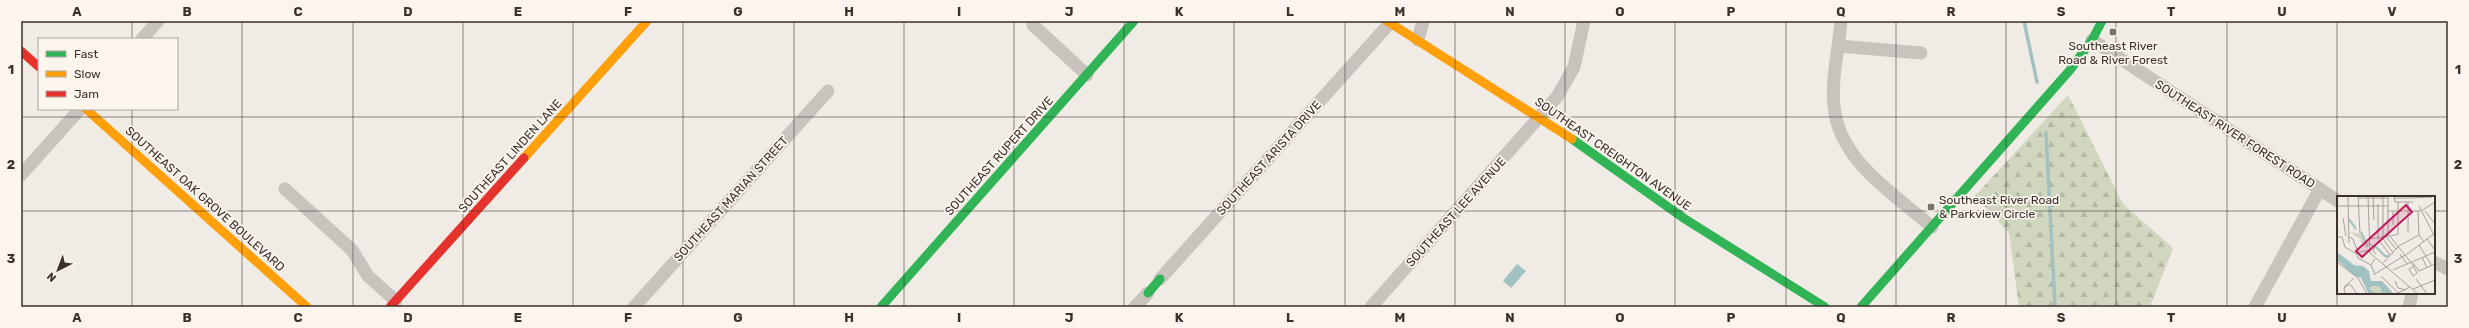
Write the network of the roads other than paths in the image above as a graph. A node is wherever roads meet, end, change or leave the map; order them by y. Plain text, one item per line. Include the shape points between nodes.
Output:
1 (158, 21) edge
2 (647, 21) edge
3 (1134, 21) edge
4 (1423, 21) edge
5 (1584, 21) edge
6 (1841, 21) edge
7 (2102, 21) edge
8 (1389, 22) edge
9 (1033, 25) dead end
10 (143, 38) edge
11 (1418, 40) junction
12 (2092, 40) junction
13 (1839, 46) junction
14 (21, 51) edge
15 (1921, 53) dead end
16 (38, 66) edge
17 (1087, 75) junction
18 (828, 91) dead end
19 (79, 110) edge
20 (87, 110) edge
21 (1540, 117) junction
22 (21, 175) edge
23 (285, 189) dead end
24 (2320, 189) junction
25 (2337, 200) edge
26 (1932, 227) junction
27 (2435, 262) edge
28 (2448, 269) edge
29 (1160, 279) joint
30 (1148, 293) joint
31 (2412, 294) edge
32 (393, 304) edge
33 (307, 307) edge
34 (634, 307) edge
35 (881, 307) edge
36 (1135, 307) edge
37 (1371, 307) edge
38 (1826, 307) edge
39 (1861, 307) edge
40 (2254, 307) edge
41 (2409, 307) edge

1 - 10 street
2 - 32 street, SOUTHEAST LINDEN LANE
3 - 17 street, SOUTHEAST RUPERT DRIVE
4 - 11 street
5 - 21 street, SOUTHEAST LEE AVENUE via 1579,50 1569,78 1557,98
6 - 13 street
7 - 12 street
8 - 11 street, SOUTHEAST CREIGHTON AVENUE
8 - 29 street, SOUTHEAST ARISTA DRIVE
9 - 17 street
11 - 21 street, SOUTHEAST CREIGHTON AVENUE
12 - 24 street, SOUTHEAST RIVER FOREST ROAD
12 - 26 street via 2070,70
13 - 15 street
13 - 26 street via 1834,105 1837,124 1844,142 1861,165
14 - 16 street
17 - 35 street, SOUTHEAST RUPERT DRIVE
18 - 34 street, SOUTHEAST MARIAN STREET
19 - 22 street
20 - 33 street, SOUTHEAST OAK GROVE BOULEVARD
21 - 37 street, SOUTHEAST LEE AVENUE
21 - 38 street, SOUTHEAST CREIGHTON AVENUE via 1684,219
23 - 32 street via 352,250 368,276
24 - 25 street, SOUTHEAST RIVER FOREST ROAD
24 - 40 street
26 - 39 street
27 - 28 street
29 - 30 street, SOUTHEAST ARISTA DRIVE
30 - 36 street
31 - 41 street

